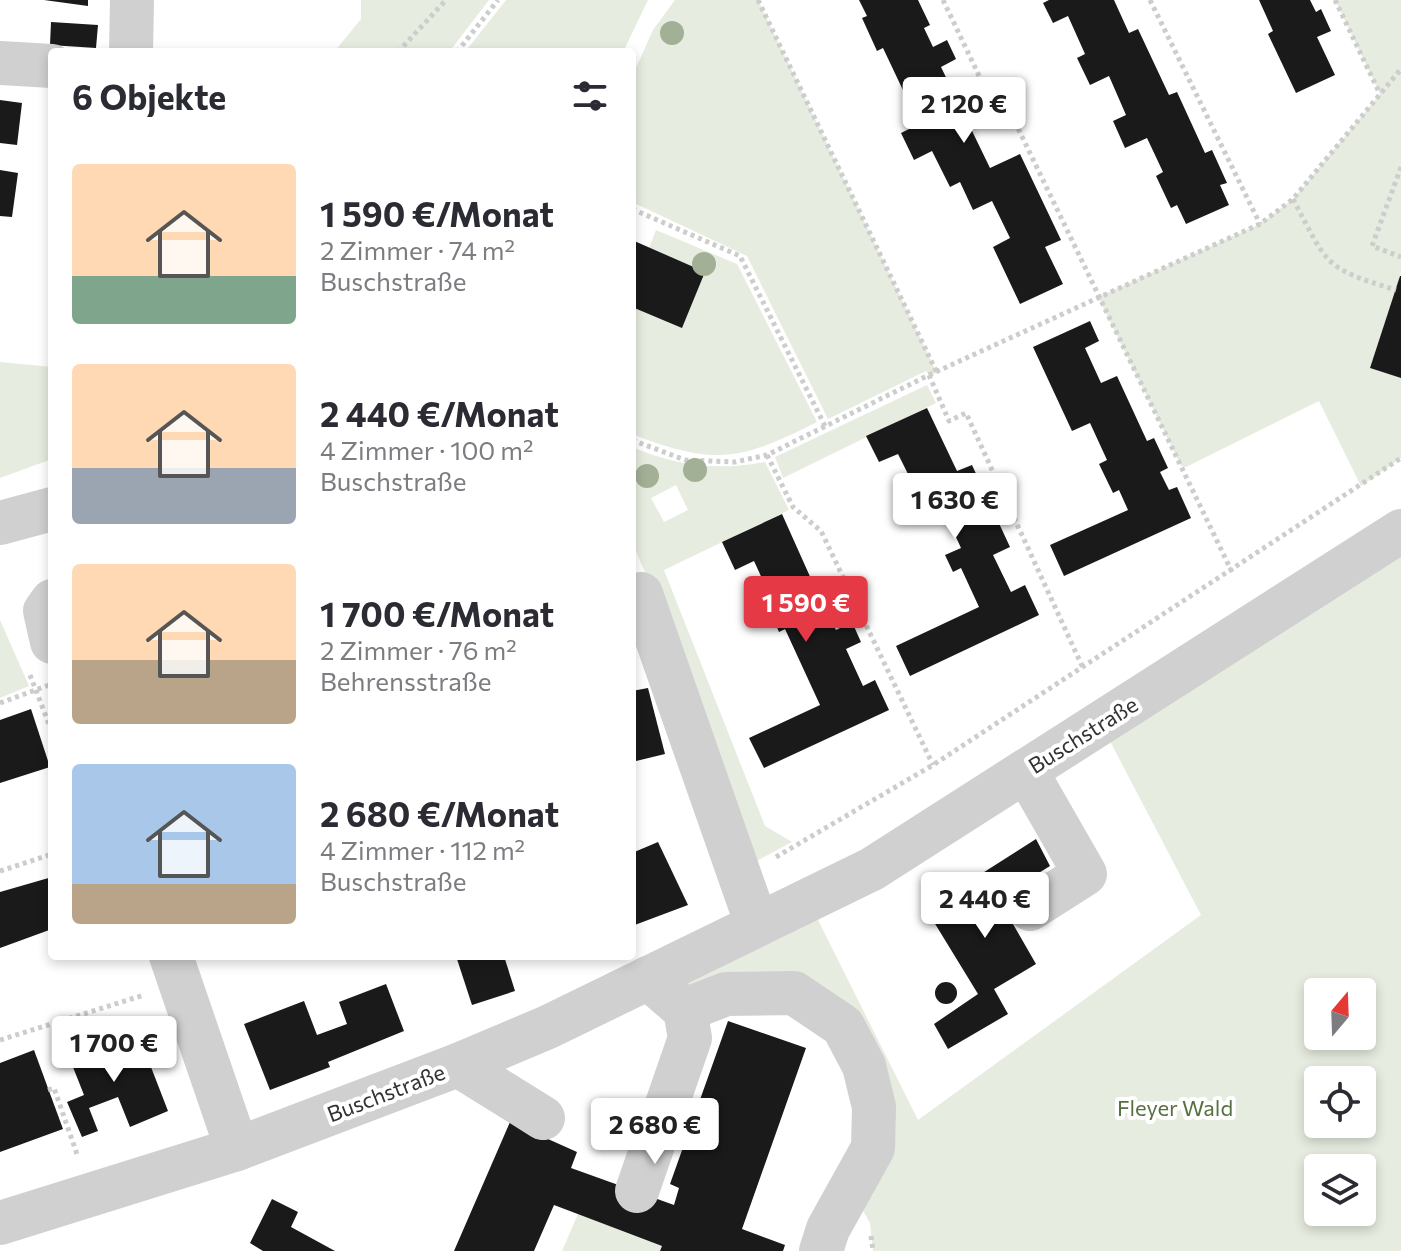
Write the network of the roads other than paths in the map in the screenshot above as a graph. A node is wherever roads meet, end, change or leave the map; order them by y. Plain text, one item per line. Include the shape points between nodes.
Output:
1 (132, 0) edge
2 (131, 48) edge
3 (0, 63) edge
4 (48, 66) edge
5 (48, 510) edge
6 (0, 523) edge
7 (1401, 531) edge
8 (641, 594) dead end
9 (1026, 771) junction
10 (1030, 909) dead end
11 (757, 925) junction
12 (179, 964) edge
13 (648, 978) junction
14 (685, 1010) junction
15 (458, 1065) junction
16 (543, 1118) dead end
17 (237, 1149) junction
18 (637, 1191) dead end
19 (0, 1223) edge
20 (821, 1251) edge

1 - 2 street
3 - 4 street
5 - 6 street
7 - 9 street, Buschstraße
8 - 11 street
9 - 10 street via 1085,874
9 - 11 street, Buschstraße via 872,869
11 - 13 street, Buschstraße
12 - 17 street
13 - 14 street
13 - 15 street, Buschstraße
14 - 18 street via 690,1038
14 - 20 street via 726,994 794,993 843,1026 864,1066 874,1107 873,1148
15 - 16 street
15 - 17 street, Buschstraße
17 - 19 street, Buschstraße

